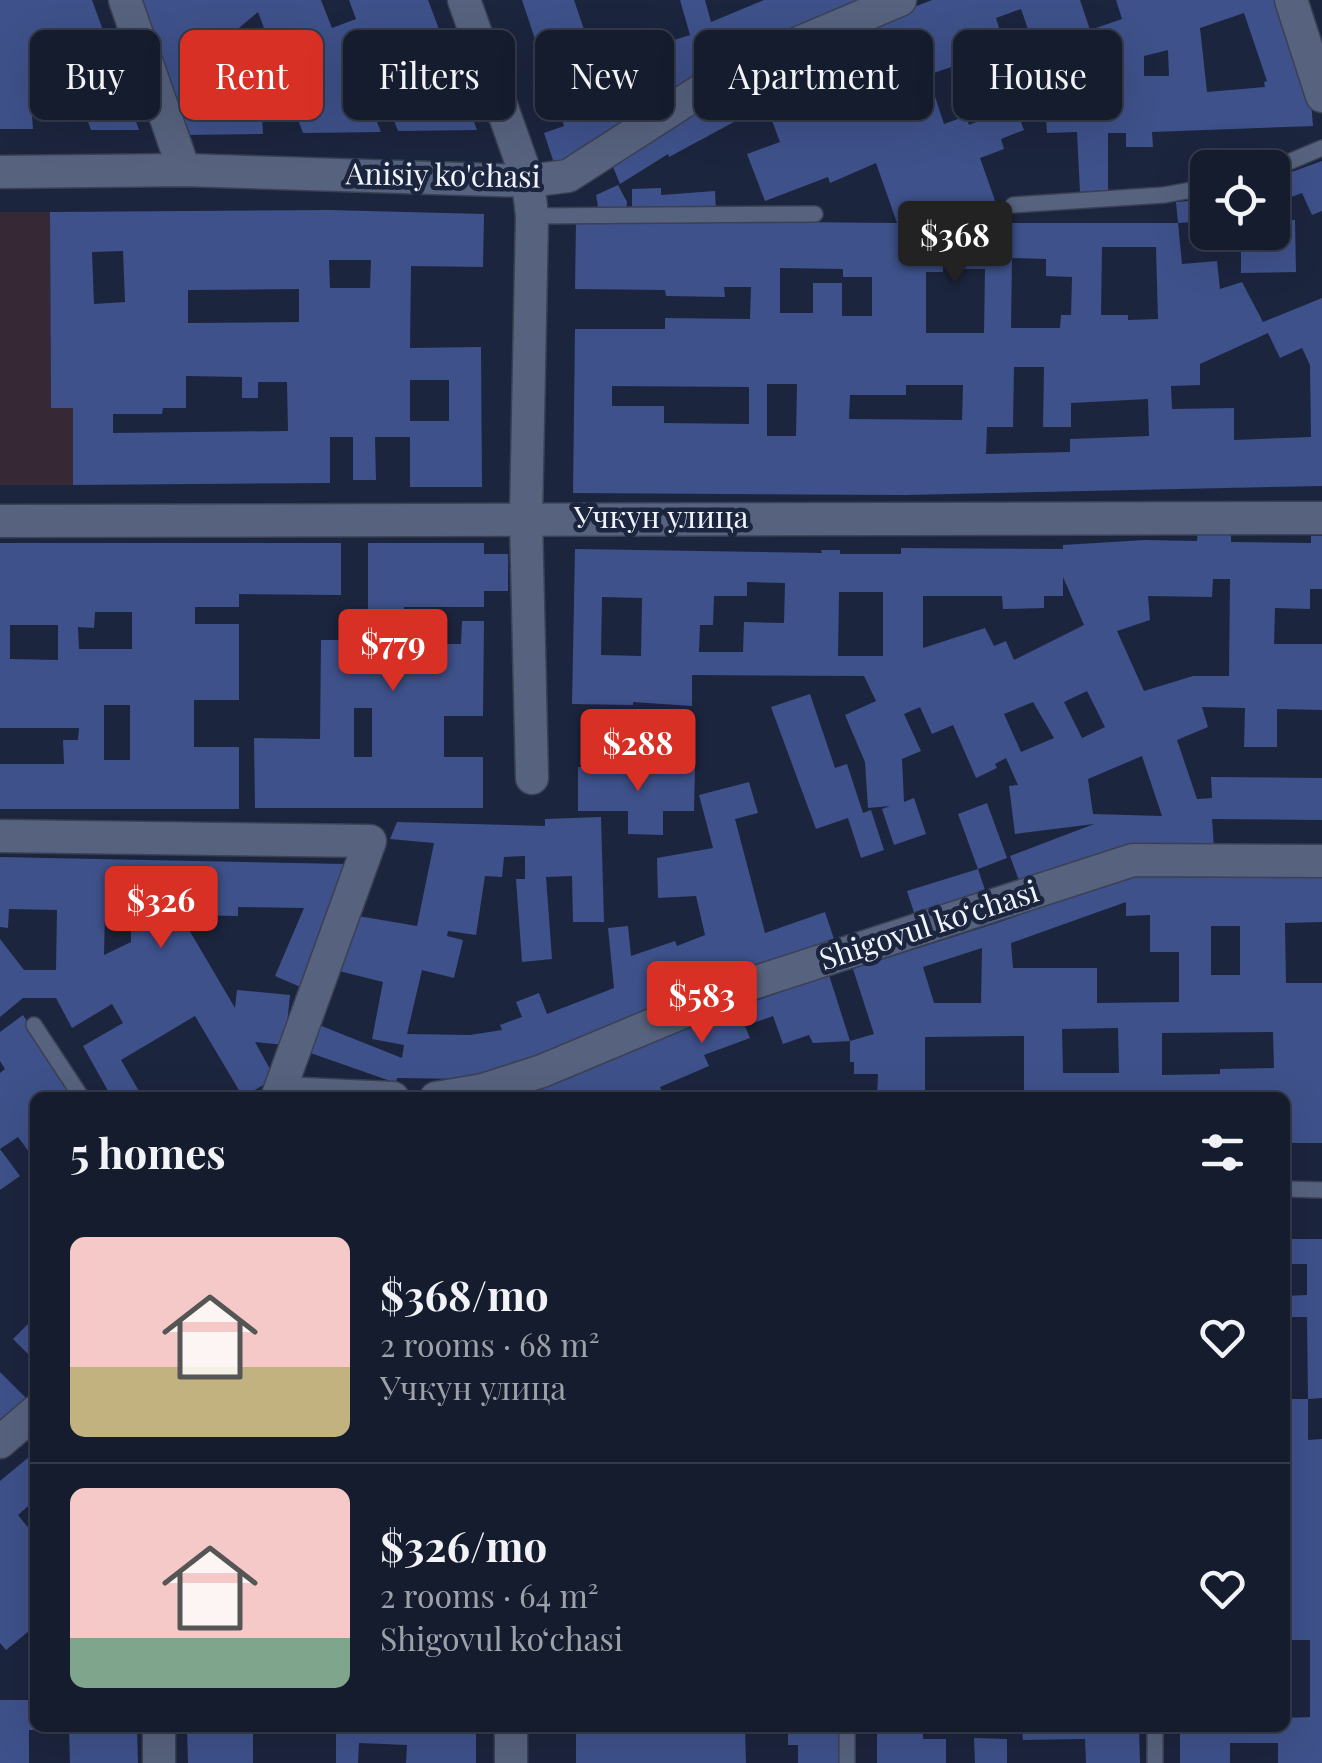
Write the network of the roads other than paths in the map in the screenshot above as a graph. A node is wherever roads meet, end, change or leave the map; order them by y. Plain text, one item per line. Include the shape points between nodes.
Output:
1 (125, 0) edge
2 (464, 0) edge
3 (900, 0) edge
4 (1291, 0) edge
5 (1322, 96) edge
6 (1322, 148) edge
7 (1290, 161) edge
8 (184, 170) junction
9 (0, 172) edge
10 (528, 181) junction
11 (1190, 190) edge
12 (1012, 205) dead end
13 (815, 214) dead end
14 (532, 216) junction
15 (526, 518) junction
16 (1322, 518) edge
17 (0, 521) edge
18 (532, 778) dead end
19 (0, 836) edge
20 (1322, 861) edge
21 (34, 1025) dead end
22 (78, 1092) edge
23 (279, 1092) edge
24 (471, 1092) edge
25 (1290, 1189) edge
26 (1322, 1190) edge
27 (30, 1416) edge
28 (0, 1442) edge
29 (158, 1732) edge
30 (511, 1732) edge
31 (847, 1732) edge
32 (1155, 1732) edge
33 (159, 1763) edge
34 (511, 1763) edge
35 (847, 1763) edge
36 (1155, 1763) edge

1 - 8 street
2 - 10 street
3 - 10 street, Anisiy ko'chasi via 730,72 568,176
4 - 5 street
6 - 7 lane
8 - 9 street, Anisiy ko'chasi
8 - 10 street, Anisiy ko'chasi
10 - 14 street
11 - 12 lane
13 - 14 lane
14 - 15 street
15 - 16 street, Учкун улица
15 - 17 street, Учкун улица
15 - 18 street
19 - 23 street via 370,841
20 - 24 street, Shigovul koʻchasi via 1133,860 750,984 542,1072
21 - 22 lane
25 - 26 lane
27 - 28 street
29 - 33 street
30 - 34 street
31 - 35 lane
32 - 36 lane

